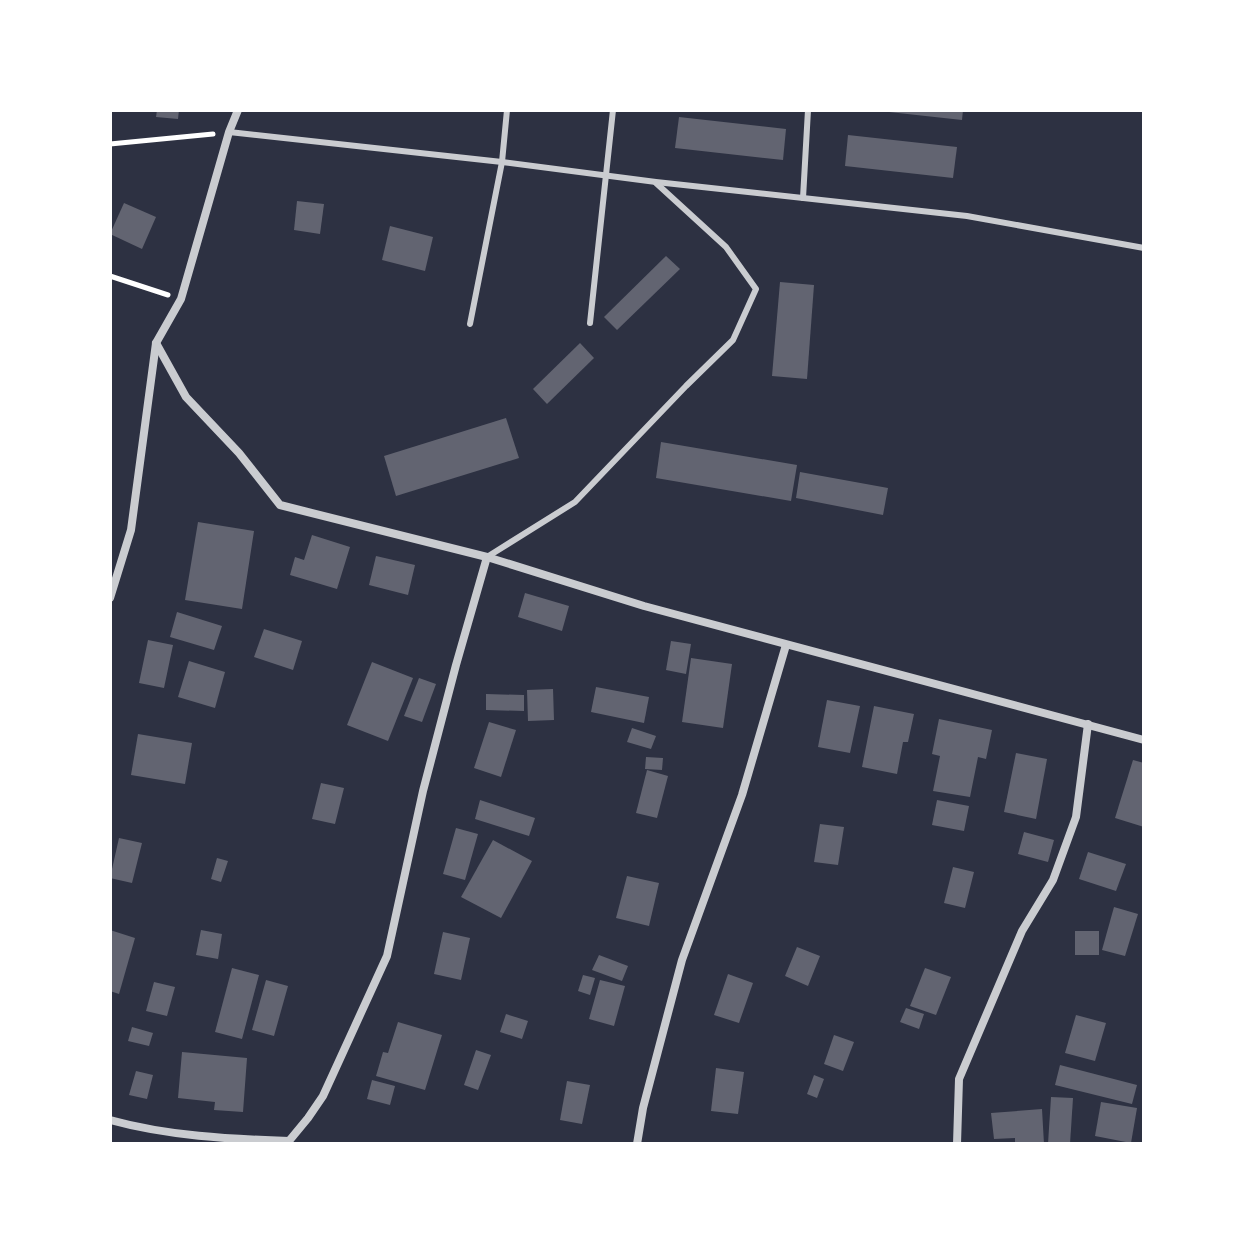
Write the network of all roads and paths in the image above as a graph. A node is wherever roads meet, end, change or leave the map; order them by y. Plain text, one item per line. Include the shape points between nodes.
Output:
1 (238, 110) edge
2 (507, 110) edge
3 (613, 110) edge
4 (808, 110) edge
5 (229, 132) junction
6 (110, 144) edge
7 (502, 162) junction
8 (605, 176) junction
9 (656, 182) junction
10 (803, 198) junction
11 (1144, 248) edge
12 (110, 276) edge
13 (181, 299) junction
14 (590, 323) dead end
15 (470, 324) dead end
16 (156, 343) junction
17 (487, 557) junction
18 (110, 598) edge
19 (786, 645) junction
20 (1088, 724) junction
21 (1144, 740) edge
22 (110, 1120) edge
23 (637, 1144) edge
24 (957, 1144) edge

1 - 5 street
2 - 7 lane
3 - 8 lane
4 - 10 lane
5 - 6 path
5 - 7 lane
5 - 13 street
7 - 8 lane
7 - 15 lane
8 - 9 lane
8 - 14 lane
9 - 10 lane
9 - 17 lane via 726,247 756,289 733,340 575,502
10 - 11 lane via 967,216
12 - 13 path
13 - 16 street
16 - 17 street via 186,397 280,505
16 - 18 street via 131,530
17 - 19 street
17 - 22 street via 423,791 387,956 316,1107 289,1141 224,1139
19 - 20 street
19 - 23 street via 742,795 682,960
20 - 21 street
20 - 24 street via 1076,817 1053,880 1022,931 959,1079

